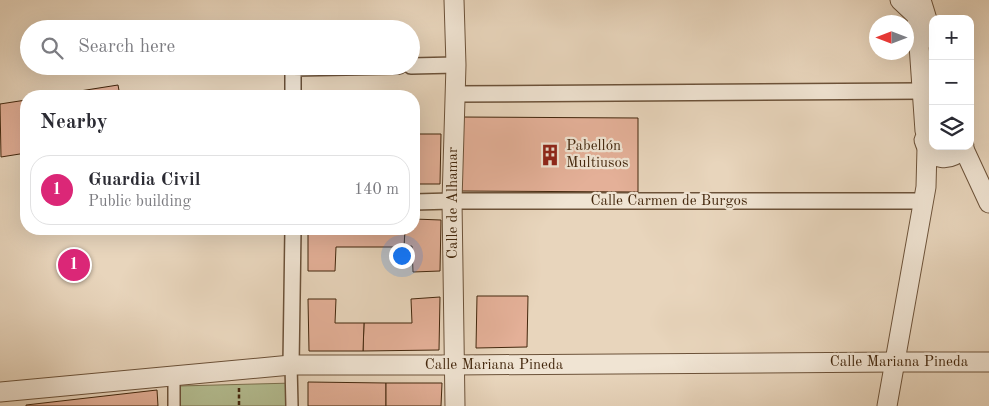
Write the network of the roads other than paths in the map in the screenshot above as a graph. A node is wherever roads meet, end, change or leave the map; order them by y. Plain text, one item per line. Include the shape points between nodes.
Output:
1 (454, 0) edge
2 (900, 0) edge
3 (921, 0) edge
4 (929, 26) edge
5 (456, 65) junction
6 (420, 66) edge
7 (293, 75) edge
8 (293, 90) edge
9 (922, 91) junction
10 (454, 94) junction
11 (928, 133) edge
12 (934, 150) edge
13 (962, 150) edge
14 (965, 150) edge
15 (452, 201) junction
16 (923, 201) junction
17 (420, 202) edge
18 (989, 203) edge
19 (293, 235) edge
20 (896, 362) junction
21 (989, 362) edge
22 (291, 365) junction
23 (454, 365) junction
24 (174, 376) junction
25 (0, 392) edge
26 (174, 406) edge
27 (292, 406) edge
28 (455, 406) edge
29 (887, 406) edge

1 - 5 street, Calle de Alhamar
2 - 9 street via 917,16
3 - 4 street
5 - 6 street
5 - 10 street, Calle de Alhamar
7 - 8 street
9 - 10 street
9 - 11 street
10 - 15 street, Calle de Alhamar
11 - 16 street
12 - 13 street via 936,156 942,158 954,156
14 - 18 street
15 - 16 street, Calle Carmen de Burgos
15 - 17 street, Calle Carmen de Burgos
15 - 23 street, Calle de Alhamar
16 - 20 street
19 - 22 street
20 - 21 street, Calle Mariana Pineda
20 - 23 street, Calle Mariana Pineda
20 - 29 street
22 - 23 street, Calle Mariana Pineda
22 - 24 street, Calle Mariana Pineda
22 - 27 street
23 - 28 street, Calle de Alhamar
24 - 25 street, Calle Mariana Pineda
24 - 26 street

